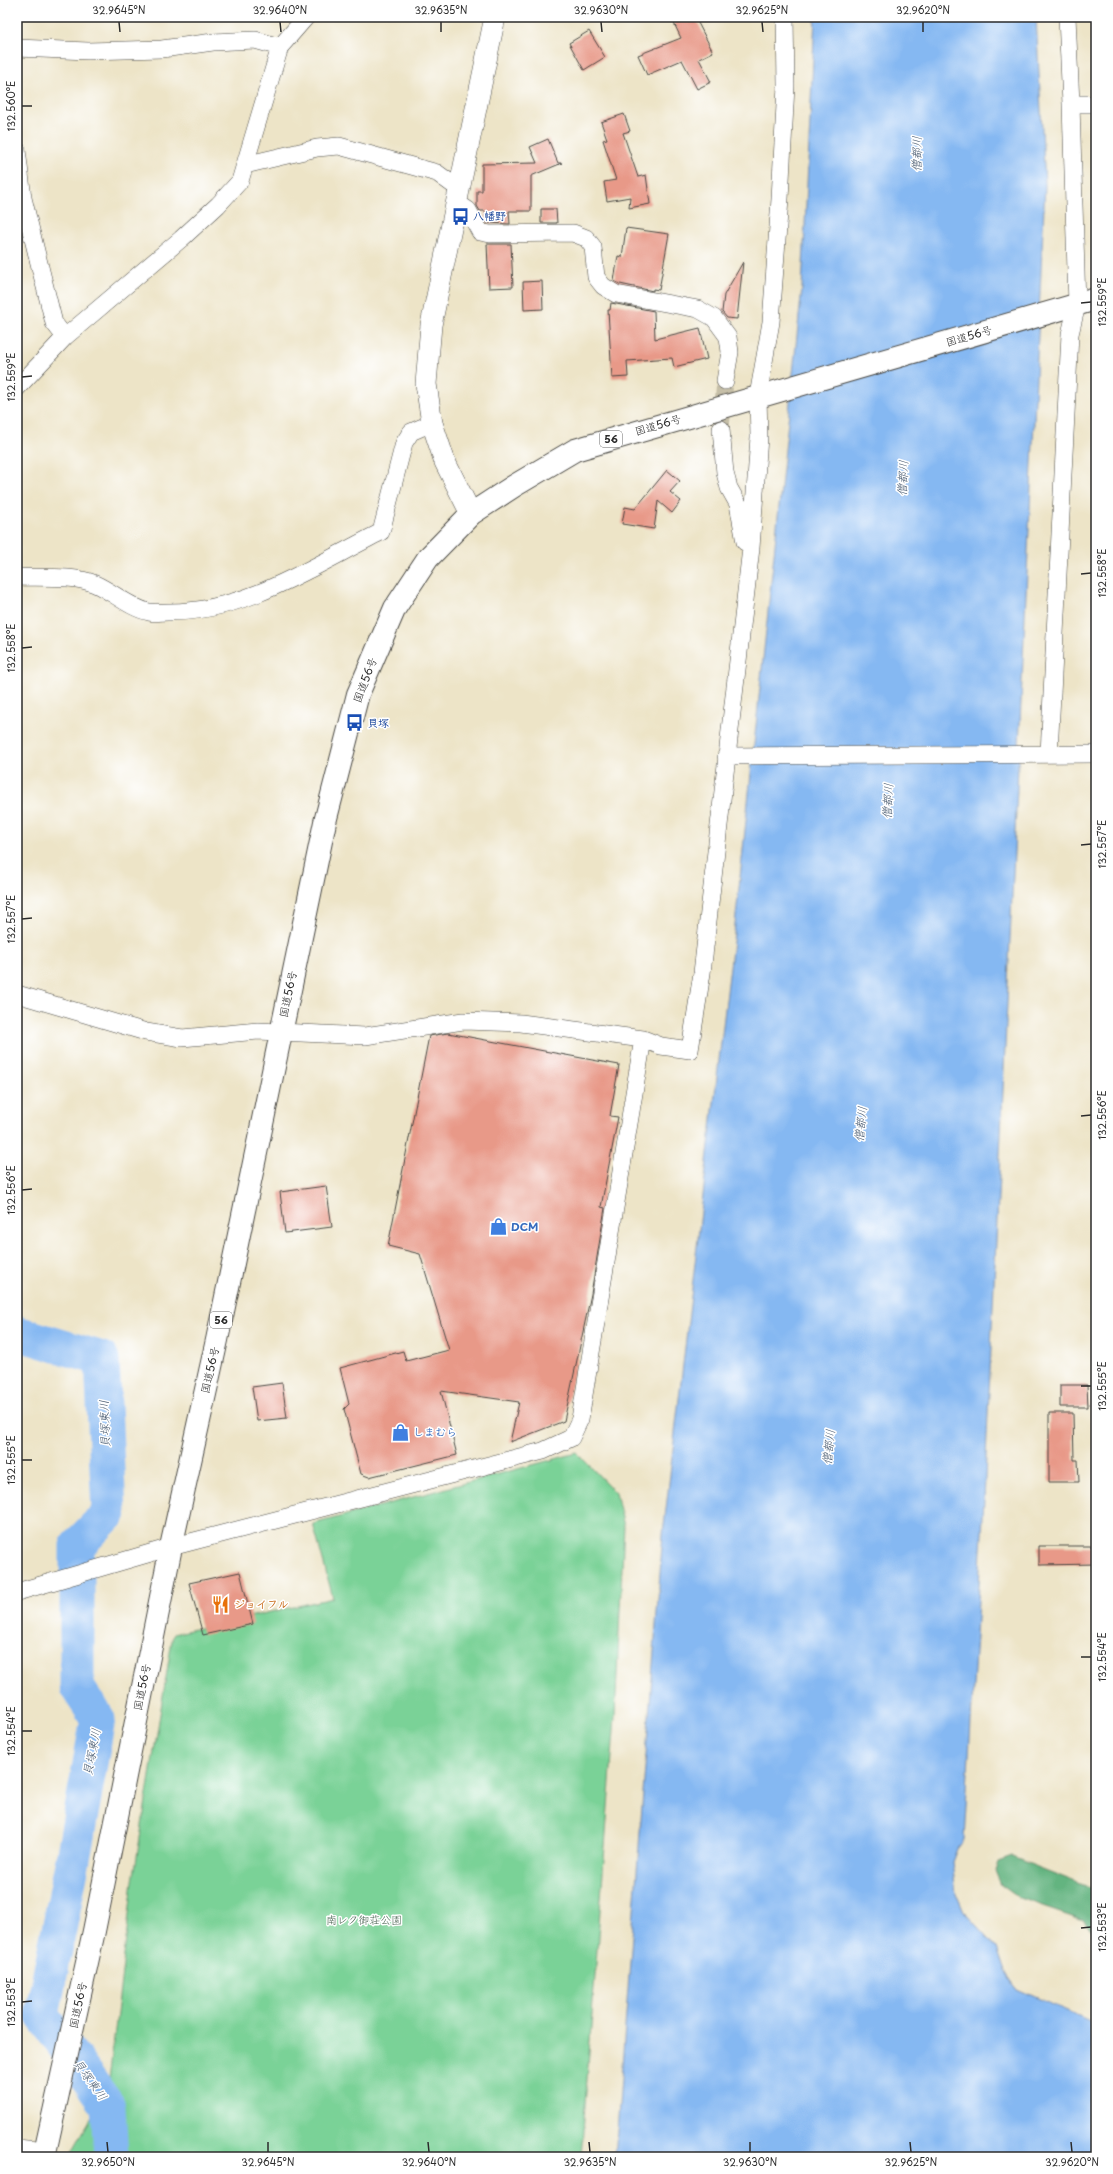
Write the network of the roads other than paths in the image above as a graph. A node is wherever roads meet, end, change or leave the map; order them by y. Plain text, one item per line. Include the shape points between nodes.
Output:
1 (306, 17) edge
2 (477, 17) edge
3 (785, 17) edge
4 (1067, 17) edge
5 (493, 27) edge
6 (280, 47) junction
7 (17, 48) edge
8 (1071, 104) junction
9 (1096, 104) edge
10 (17, 150) edge
11 (246, 165) junction
12 (458, 194) junction
13 (1087, 302) edge
14 (65, 337) junction
15 (725, 381) tunnel mouth
16 (17, 388) edge
17 (761, 395) junction
18 (432, 423) junction
19 (721, 430) tunnel mouth
20 (471, 514) junction
21 (751, 548) junction
22 (17, 576) edge
23 (1042, 754) junction
24 (1096, 754) edge
25 (733, 757) junction
26 (17, 994) edge
27 (280, 1032) junction
28 (643, 1039) junction
29 (171, 1547) junction
30 (17, 1592) edge
31 (17, 2148) edge
32 (45, 2154) edge

1 - 6 street
2 - 5 street
3 - 17 street via 786,86 771,322
4 - 8 street
5 - 12 street
6 - 7 street via 255,40 213,42 162,49 88,52
6 - 11 street via 266,88
8 - 9 street
8 - 13 street
10 - 14 street via 23,198 54,323
11 - 12 street via 317,148 339,146 438,173 452,184
11 - 14 street via 240,181 218,205 155,262
12 - 15 street via 480,232 573,233 586,238 593,247 596,276 602,286 616,294 698,309 714,318 728,338 730,352
12 - 18 street via 431,325 426,384
13 - 17 highway, 国道56号 / 56
13 - 23 street via 1070,334
14 - 16 street
17 - 20 highway, 国道56号 / 56 via 575,450
17 - 21 street
18 - 20 street via 445,462
18 - 22 street via 411,432 404,443 381,532 262,592 224,606 183,612 149,612 94,584 69,579
19 - 21 street via 729,488 738,504 744,541
20 - 27 highway, 国道56号 / 56 via 428,558 395,608 358,694 324,822
21 - 25 street
23 - 24 street
23 - 25 street
25 - 28 street via 690,1050 661,1046
26 - 27 street via 146,1032 182,1038 258,1031
27 - 28 street via 365,1036 463,1021 521,1023
27 - 29 highway, 国道56号 / 56 via 217,1340
28 - 29 street via 580,1419 571,1438 543,1451
29 - 30 street
29 - 32 highway, 国道56号 / 56 via 94,1931
31 - 32 street

